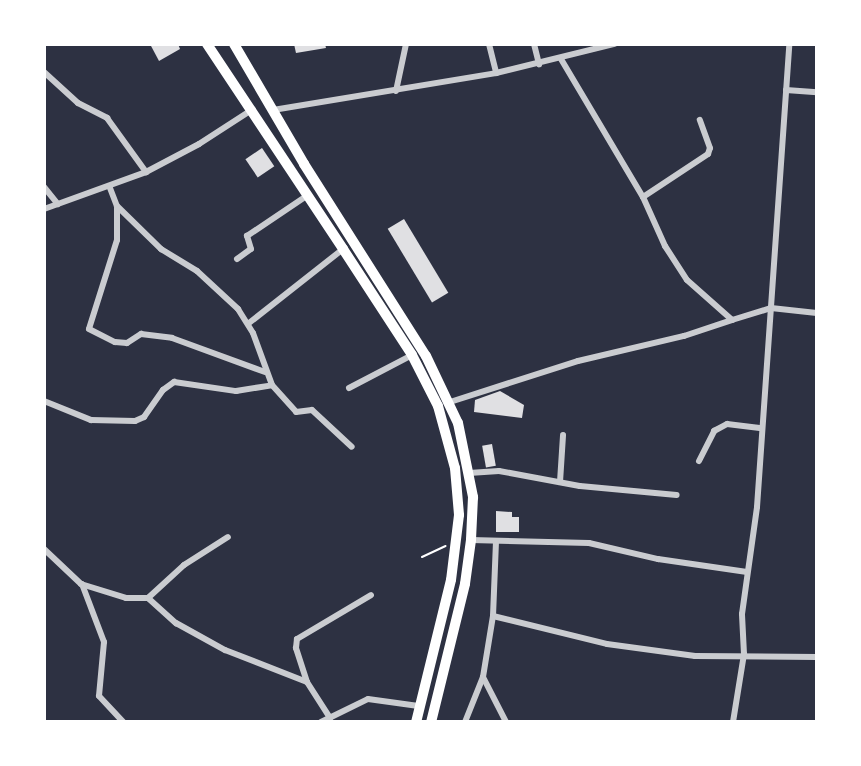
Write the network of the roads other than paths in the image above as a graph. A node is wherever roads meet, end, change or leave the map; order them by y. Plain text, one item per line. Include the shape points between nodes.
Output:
1 (207, 44) edge
2 (234, 44) edge
3 (406, 44) edge
4 (489, 44) edge
5 (534, 44) edge
6 (614, 44) edge
7 (789, 44) edge
8 (587, 48) edge
9 (561, 59) junction
10 (539, 64) junction
11 (44, 72) edge
12 (496, 73) junction
13 (786, 90) junction
14 (396, 91) junction
15 (817, 92) edge
16 (253, 109) junction
17 (273, 110) junction
18 (700, 120) dead end
19 (146, 172) junction
20 (44, 187) edge
21 (110, 188) junction
22 (308, 195) junction
23 (643, 197) junction
24 (58, 204) junction
25 (117, 206) junction
26 (44, 209) edge
27 (343, 249) junction
28 (237, 259) dead end
29 (771, 308) junction
30 (817, 313) edge
31 (732, 320) junction
32 (249, 323) junction
33 (412, 355) junction
34 (265, 372) junction
35 (272, 385) junction
36 (349, 388) dead end
37 (44, 401) edge
38 (450, 402) junction
39 (762, 428) junction
40 (563, 435) dead end
41 (352, 447) dead end
42 (699, 461) dead end
43 (469, 473) junction
44 (560, 482) junction
45 (677, 495) dead end
46 (228, 537) dead end
47 (471, 540) junction
48 (496, 542) junction
49 (44, 549) edge
50 (747, 572) junction
51 (81, 584) junction
52 (371, 595) dead end
53 (148, 598) junction
54 (493, 616) junction
55 (744, 654) junction
56 (817, 657) edge
57 (483, 677) junction
58 (307, 682) junction
59 (419, 706) junction
60 (330, 718) junction
61 (123, 722) edge
62 (321, 722) edge
63 (416, 722) edge
64 (431, 722) edge
65 (465, 722) edge
66 (506, 722) edge
67 (733, 722) edge

1 - 16 highway
2 - 17 highway
3 - 14 street
4 - 12 street
5 - 10 street
6 - 8 street
7 - 13 street
8 - 9 street
9 - 10 street
9 - 23 street
10 - 12 street
11 - 19 street via 78,103 107,118
12 - 14 street
13 - 15 street
13 - 29 street
14 - 17 street
16 - 19 street
16 - 22 highway
17 - 38 highway
18 - 23 street via 708,154
19 - 21 street
20 - 24 street
21 - 24 street
21 - 25 street
22 - 27 highway
22 - 28 street via 247,236 250,252
23 - 31 street via 675,265
24 - 26 street
25 - 32 street via 161,249 197,271
25 - 34 street via 117,240 89,329 115,342 127,343 141,334 163,336
27 - 32 street
27 - 33 highway
29 - 30 street
29 - 31 street
29 - 39 street
31 - 38 street
32 - 34 street
33 - 36 street
33 - 59 highway via 438,406 458,491 457,545
34 - 35 street
35 - 37 street via 236,391 174,382 135,421 91,420
35 - 41 street via 296,412 312,410
38 - 43 highway
39 - 42 street via 727,424 714,431
39 - 50 street
40 - 44 street
43 - 44 street via 499,471
43 - 47 highway
44 - 45 street
46 - 53 street via 184,565
47 - 48 street
47 - 64 highway
48 - 50 street via 589,543
48 - 54 street
49 - 51 street
50 - 55 street
51 - 53 street via 126,598
51 - 61 street via 104,642 99,696
52 - 58 street via 297,639
53 - 58 street via 176,623 213,643
54 - 55 street via 607,644 695,656
54 - 57 street
55 - 56 street
55 - 67 street
57 - 65 street
57 - 66 street
58 - 60 street
59 - 60 street via 368,699
59 - 63 highway
60 - 62 street

